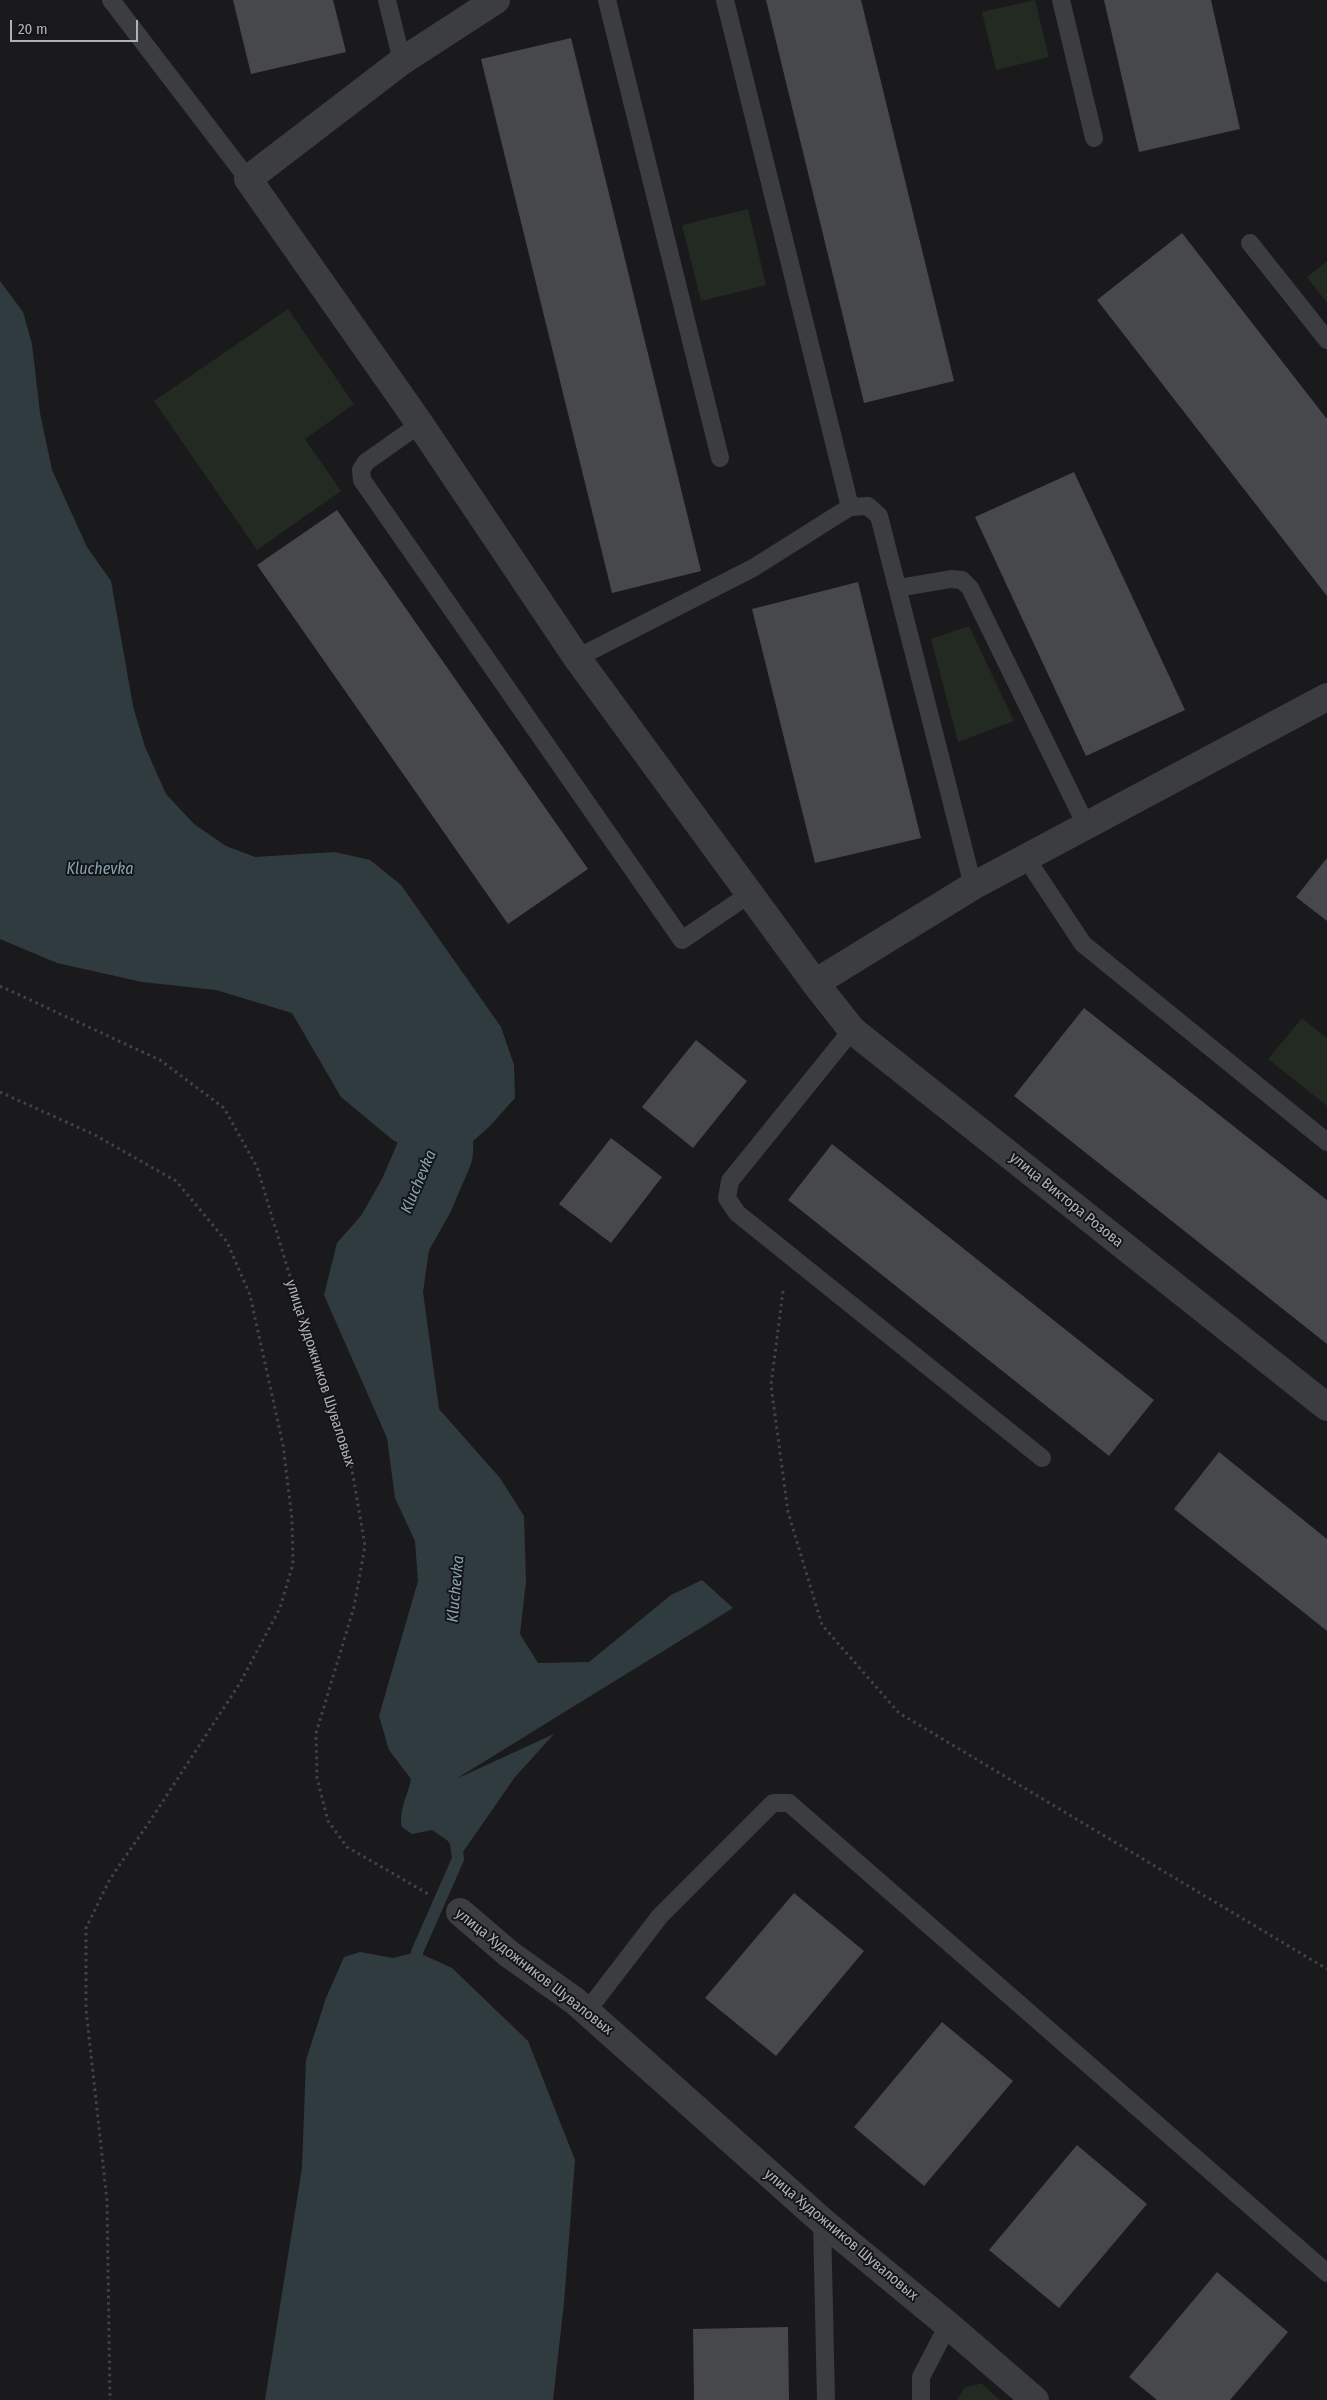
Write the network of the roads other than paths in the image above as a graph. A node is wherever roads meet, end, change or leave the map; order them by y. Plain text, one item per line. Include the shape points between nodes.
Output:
1 (111, 0) edge
2 (387, 0) edge
3 (496, 0) edge
4 (608, 0) edge
5 (725, 0) edge
6 (1060, 0) edge
7 (402, 62) junction
8 (1094, 138) dead end
9 (248, 179) junction
10 (1250, 243) dead end
11 (1327, 340) edge
12 (420, 424) junction
13 (720, 458) dead end
14 (850, 507) junction
15 (898, 588) junction
16 (576, 658) junction
17 (1327, 697) edge
18 (1086, 825) junction
19 (1026, 858) junction
20 (973, 886) junction
21 (751, 893) junction
22 (815, 983) junction
23 (852, 1030) junction
24 (1327, 1142) edge
25 (1327, 1407) edge
26 (1042, 1458) dead end
27 (460, 1912) road end
28 (587, 2011) junction
29 (822, 2221) junction
30 (1327, 2273) edge
31 (948, 2325) junction
32 (826, 2400) edge
33 (922, 2400) edge
34 (1034, 2400) edge

1 - 9 lane
2 - 7 lane
3 - 7 street
4 - 13 lane
5 - 14 lane
6 - 8 lane
7 - 9 street
9 - 12 street, улица Виктора Розова
10 - 11 lane
12 - 16 street, улица Виктора Розова
12 - 21 lane via 366,462 361,470 362,480 682,940
14 - 15 lane via 868,506 879,516
14 - 16 lane via 753,568
15 - 18 lane via 951,579 962,580 970,588
15 - 20 lane
16 - 21 street, улица Виктора Розова
17 - 18 street
18 - 19 street
19 - 20 street
19 - 24 lane via 1083,944
20 - 22 street
21 - 22 street, улица Виктора Розова
22 - 23 street, улица Виктора Розова
23 - 25 street, улица Виктора Розова
23 - 26 lane via 730,1181 727,1198 737,1213
27 - 28 street, улица Художников Шуваловых via 509,1954
28 - 29 street, улица Художников Шуваловых
28 - 30 lane via 660,1916 773,1803 789,1803
29 - 31 street, улица Художников Шуваловых
29 - 32 lane
31 - 33 lane via 921,2376
31 - 34 street, улица Художников Шуваловых

